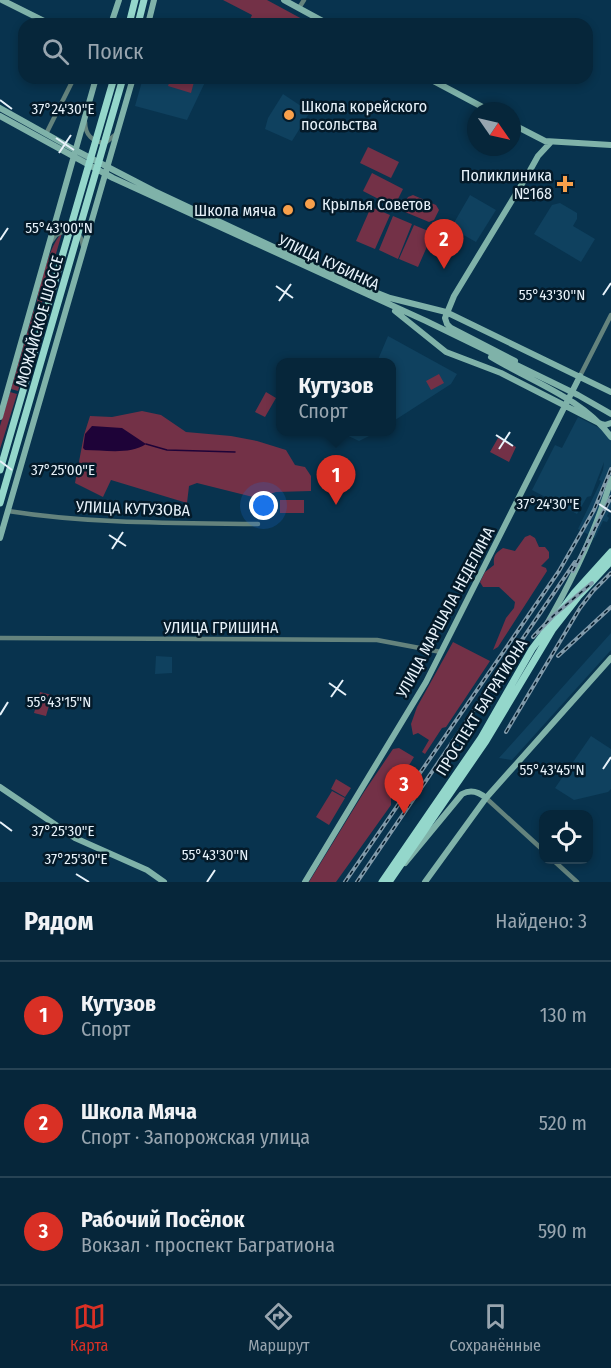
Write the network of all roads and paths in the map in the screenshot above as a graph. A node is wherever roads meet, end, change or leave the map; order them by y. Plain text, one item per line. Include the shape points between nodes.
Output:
1 (2, 0) edge
2 (118, 0) edge
3 (135, 0) edge
4 (144, 0) edge
5 (154, 0) edge
6 (285, 0) edge
7 (304, 0) edge
8 (299, 8) junction
9 (38, 18) edge
10 (113, 18) edge
11 (130, 18) edge
12 (140, 18) edge
13 (150, 18) edge
14 (317, 18) edge
15 (71, 84) edge
16 (94, 84) edge
17 (112, 84) edge
18 (121, 84) edge
19 (131, 84) edge
20 (439, 84) edge
21 (473, 102) edge
22 (0, 108) edge
23 (0, 116) edge
24 (84, 116) junction
25 (118, 129) junction
26 (521, 129) edge
27 (46, 134) junction
28 (536, 137) junction
29 (551, 142) junction
30 (595, 144) junction
31 (611, 145) edge
32 (611, 150) edge
33 (74, 154) junction
34 (538, 156) junction
35 (107, 171) junction
36 (48, 246) junction
37 (83, 252) junction
38 (374, 298) junction
39 (446, 312) junction
40 (611, 315) edge
41 (466, 340) junction
42 (580, 376) junction
43 (536, 378) junction
44 (611, 392) edge
45 (566, 406) junction
46 (611, 414) edge
47 (0, 417) edge
48 (611, 423) edge
49 (611, 437) edge
50 (0, 470) edge
51 (611, 479) edge
52 (0, 503) edge
53 (8, 511) junction
54 (258, 524) dead end
55 (0, 538) edge
56 (611, 552) edge
57 (611, 561) edge
58 (0, 638) edge
59 (532, 649) junction
60 (441, 652) junction
61 (610, 662) edge
62 (0, 787) edge
63 (486, 798) junction
64 (425, 826) junction
65 (539, 847) edge
66 (557, 864) edge
67 (164, 882) edge
68 (305, 882) edge
69 (382, 882) edge
70 (389, 882) edge
71 (425, 882) edge
72 (577, 882) edge

1 - 9 street
2 - 10 street
3 - 11 main road
4 - 12 main road
5 - 13 street
6 - 8 street
7 - 8 street
8 - 14 street
15 - 27 street
16 - 24 street
17 - 50 main road, МОЖАЙСКОЕ ШОССЕ
18 - 52 main road, МОЖАЙСКОЕ ШОССЕ
19 - 25 street
20 - 21 street
22 - 27 street
23 - 33 street
24 - 25 street via 85,130 93,140 110,141
24 - 33 street
25 - 35 street
26 - 28 street
27 - 33 street
28 - 29 street
28 - 34 street via 541,144
29 - 30 street
29 - 34 street
30 - 31 street
30 - 32 street
33 - 35 street
33 - 36 street
34 - 39 street
35 - 37 street
35 - 38 street, УЛИЦА КУБИНКА
35 - 39 street via 366,290
36 - 37 street via 56,235 68,229 82,239
36 - 47 street
37 - 53 street
38 - 41 street, УЛИЦА КУБИНКА
38 - 45 street via 401,315 440,349 501,373
39 - 42 street
39 - 43 street via 448,326 511,358
40 - 42 street, УЛИЦА МАРШАЛА НЕДЕЛИНА
41 - 43 street, УЛИЦА КУБИНКА
41 - 43 street
42 - 44 street
42 - 45 street, УЛИЦА МАРШАЛА НЕДЕЛИНА
43 - 46 street
43 - 49 street via 581,407
45 - 48 street via 601,424
45 - 60 street, УЛИЦА МАРШАЛА НЕДЕЛИНА
51 - 59 street via 582,558
53 - 54 street, УЛИЦА КУТУЗОВА via 149,522
53 - 55 street
56 - 59 main road, ПРОСПЕКТ БАГРАТИОНА
57 - 64 main road, ПРОСПЕКТ БАГРАТИОНА via 553,629 486,741
58 - 60 street, УЛИЦА ГРИШИНА via 377,640
59 - 64 main road, ПРОСПЕКТ БАГРАТИОНА
60 - 68 street, УЛИЦА МАРШАЛА НЕДЕЛИНА
61 - 63 street
62 - 67 street via 75,838 147,870
63 - 65 street
63 - 70 street via 471,791 458,797
63 - 71 street
64 - 69 main road, ПРОСПЕКТ БАГРАТИОНА
64 - 70 main road, ПРОСПЕКТ БАГРАТИОНА
66 - 72 street

